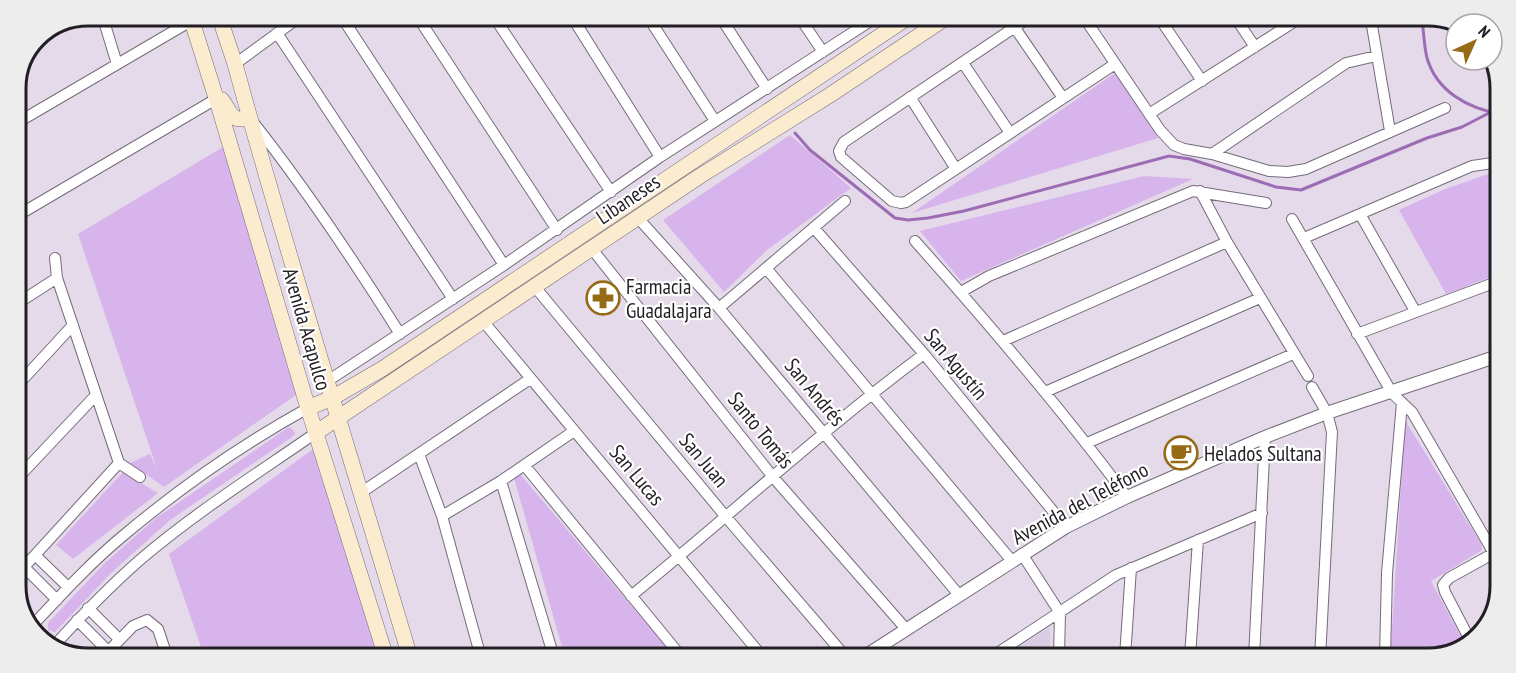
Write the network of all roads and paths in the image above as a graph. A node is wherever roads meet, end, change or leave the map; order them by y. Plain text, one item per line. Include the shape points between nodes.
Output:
1 (105, 26) edge
2 (177, 26) edge
3 (193, 26) edge
4 (222, 26) edge
5 (287, 26) edge
6 (348, 26) edge
7 (424, 26) edge
8 (500, 26) edge
9 (578, 26) edge
10 (654, 26) edge
11 (726, 26) edge
12 (805, 26) edge
13 (863, 26) edge
14 (896, 26) edge
15 (934, 26) edge
16 (1018, 26) edge
17 (1090, 26) edge
18 (1164, 26) edge
19 (1241, 26) edge
20 (1288, 26) edge
21 (1372, 26) edge
22 (1015, 28) junction
23 (278, 33) junction
24 (1255, 47) junction
25 (823, 52) junction
26 (1376, 56) junction
27 (963, 63) junction
28 (117, 64) junction
29 (235, 64) junction
30 (1115, 64) junction
31 (1202, 81) junction
32 (766, 89) junction
33 (910, 98) junction
34 (1064, 98) junction
35 (216, 99) junction
36 (1445, 108) dead end
37 (1149, 114) junction
38 (26, 118) edge
39 (250, 118) junction
40 (715, 121) junction
41 (1390, 131) junction
42 (1011, 133) junction
43 (1212, 154) junction
44 (660, 157) junction
45 (1490, 163) edge
46 (956, 169) junction
47 (1200, 191) junction
48 (611, 192) junction
49 (845, 201) dead end
50 (1266, 203) dead end
51 (26, 211) edge
52 (1360, 214) junction
53 (638, 218) junction
54 (1292, 219) dead end
55 (814, 228) junction
56 (557, 230) junction
57 (1304, 238) junction
58 (915, 241) dead end
59 (1227, 243) junction
60 (591, 249) junction
61 (55, 258) dead end
62 (266, 264) junction
63 (504, 265) junction
64 (766, 268) junction
65 (294, 270) junction
66 (57, 278) junction
67 (1490, 284) edge
68 (535, 287) junction
69 (961, 292) junction
70 (26, 298) edge
71 (1260, 298) junction
72 (453, 299) junction
73 (719, 308) junction
74 (1415, 311) junction
75 (483, 321) junction
76 (414, 324) junction
77 (73, 326) junction
78 (400, 334) junction
79 (1357, 334) junction
80 (426, 339) junction
81 (1003, 341) junction
82 (924, 354) junction
83 (1293, 354) junction
84 (1490, 359) edge
85 (26, 376) edge
86 (1308, 376) dead end
87 (530, 379) junction
88 (326, 382) junction
89 (1312, 387) dead end
90 (1044, 392) junction
91 (872, 393) junction
92 (1392, 393) junction
93 (96, 395) junction
94 (332, 398) junction
95 (1402, 403) junction
96 (308, 408) junction
97 (1327, 413) junction
98 (338, 418) junction
99 (574, 431) junction
100 (317, 432) junction
101 (823, 433) junction
102 (1265, 437) junction
103 (1087, 443) junction
104 (418, 454) junction
105 (119, 463) junction
106 (525, 466) junction
107 (26, 469) edge
108 (140, 477) dead end
109 (773, 477) junction
110 (501, 482) junction
111 (362, 492) junction
112 (1127, 497) junction
113 (1262, 513) junction
114 (442, 516) junction
115 (726, 517) junction
116 (1066, 527) junction
117 (1198, 540) junction
118 (1490, 545) edge
119 (35, 555) junction
120 (680, 556) junction
121 (1017, 557) junction
122 (1490, 557) edge
123 (26, 565) edge
124 (1131, 568) junction
125 (26, 569) edge
126 (68, 587) junction
127 (959, 595) junction
128 (631, 596) junction
129 (57, 600) junction
130 (88, 608) junction
131 (1060, 613) junction
132 (78, 620) junction
133 (37, 621) edge
134 (906, 630) junction
135 (1467, 633) edge
136 (119, 639) junction
137 (59, 640) edge
138 (104, 648) edge
139 (111, 648) edge
140 (164, 648) edge
141 (383, 648) edge
142 (407, 648) edge
143 (478, 648) edge
144 (551, 648) edge
145 (674, 648) edge
146 (755, 648) edge
147 (838, 648) edge
148 (878, 648) edge
149 (1005, 648) edge
150 (1059, 648) edge
151 (1126, 648) edge
152 (1191, 648) edge
153 (1254, 648) edge
154 (1321, 648) edge
155 (1383, 648) edge

1 - 28 street
2 - 28 street
3 - 35 main road, Avenida Acapulco
4 - 29 main road, Avenida Acapulco
5 - 23 street
6 - 63 street
7 - 56 street
8 - 48 street
9 - 44 street
10 - 40 street
11 - 32 street
12 - 25 street
13 - 25 street, Libaneses
14 - 80 main road, Libaneses
15 - 53 main road, Libaneses
16 - 22 street
17 - 30 street
18 - 31 street
19 - 24 street
20 - 24 street
21 - 26 street
22 - 27 street
22 - 34 street
23 - 29 street
23 - 72 street
24 - 31 street
25 - 32 street, Libaneses
26 - 41 street
26 - 43 street via 1346,63
27 - 33 street
27 - 42 street
28 - 38 street
29 - 39 main road, Avenida Acapulco
30 - 34 street
30 - 37 street
31 - 37 street
32 - 40 street, Libaneses
33 - 46 street
33 - 46 street via 844,142 839,151 841,157 897,203 912,199
34 - 42 street
35 - 39 main road via 222,100 237,120
35 - 51 street
35 - 62 main road, Avenida Acapulco
36 - 41 street
37 - 43 street via 1170,142
39 - 65 main road, Avenida Acapulco
39 - 78 street via 349,252
40 - 44 street, Libaneses
41 - 43 street via 1306,169 1288,172 1269,171
42 - 46 street
44 - 48 street, Libaneses
45 - 52 street via 1472,166
47 - 50 street
47 - 59 street
47 - 69 street via 1177,196 989,276
48 - 56 street, Libaneses
49 - 55 street
52 - 57 street
52 - 74 street
53 - 60 main road, Libaneses
53 - 73 street, San Andrés
54 - 57 street
55 - 64 street
55 - 82 street, San Agustín
56 - 63 street, Libaneses
57 - 79 street
58 - 69 street
59 - 71 street
59 - 81 street
60 - 68 main road, Libaneses
60 - 109 street, Santo Tomás
61 - 66 street
62 - 65 main road via 280,280 289,278
62 - 96 main road, Avenida Acapulco
63 - 72 street, Libaneses
64 - 73 street
64 - 91 street
65 - 88 main road, Avenida Acapulco
66 - 70 street
66 - 77 street
67 - 74 street
68 - 75 main road, Libaneses
68 - 115 street, San Juan
69 - 81 street
71 - 83 street
71 - 90 street
72 - 76 street, Libaneses
73 - 101 street, San Andrés
74 - 79 street
75 - 87 street, San Lucas
75 - 98 main road, Libaneses
76 - 78 street, Libaneses
76 - 80 street
77 - 85 street
77 - 93 street
78 - 88 street, Libaneses
79 - 92 street
80 - 94 main road, Libaneses
81 - 90 street
82 - 91 street
82 - 116 street, San Agustín
83 - 86 street
83 - 103 street
84 - 92 street, Avenida del Teléfono
87 - 99 street, San Lucas
87 - 104 street
88 - 94 main road, Avenida Acapulco
89 - 97 street
90 - 103 street
91 - 101 street
91 - 121 street
92 - 95 street
92 - 97 street, Avenida del Teléfono
93 - 105 street
93 - 107 street
94 - 96 main road, Libaneses
94 - 98 main road, Avenida Acapulco
95 - 118 street via 1412,412
95 - 155 street
96 - 100 main road, Avenida Acapulco
96 - 126 street via 194,480 123,536
97 - 102 street, Avenida del Teléfono
97 - 154 street via 1332,432
98 - 100 main road, Libaneses
98 - 111 main road, Avenida Acapulco
99 - 106 street
99 - 120 street, San Lucas
100 - 130 street via 142,558
100 - 141 main road, Avenida Acapulco
101 - 109 street
101 - 127 street, San Andrés
102 - 112 street, Avenida del Teléfono
102 - 113 street
103 - 112 street
104 - 111 street
104 - 114 street
105 - 108 street
105 - 119 street
106 - 110 street
106 - 128 street
109 - 115 street
109 - 134 street, Santo Tomás
110 - 114 street
110 - 144 street
111 - 142 main road, Avenida Acapulco
112 - 116 street, Avenida del Teléfono
113 - 117 street
113 - 153 street
114 - 143 street
115 - 120 street
115 - 147 street, San Juan
116 - 121 street, Avenida del Teléfono
117 - 124 street
117 - 152 street
119 - 123 street
119 - 126 street
120 - 128 street
120 - 146 street, San Lucas
121 - 127 street, Avenida del Teléfono
121 - 131 street
122 - 135 street via 1443,585
124 - 131 street
124 - 151 street
125 - 129 street
126 - 129 street
127 - 134 street, Avenida del Teléfono
128 - 145 street
129 - 133 street
130 - 132 street
130 - 136 street
131 - 149 street
131 - 150 street
132 - 137 street
132 - 138 street
134 - 148 street, Avenida del Teléfono
136 - 139 street
136 - 140 street via 147,620 158,629

